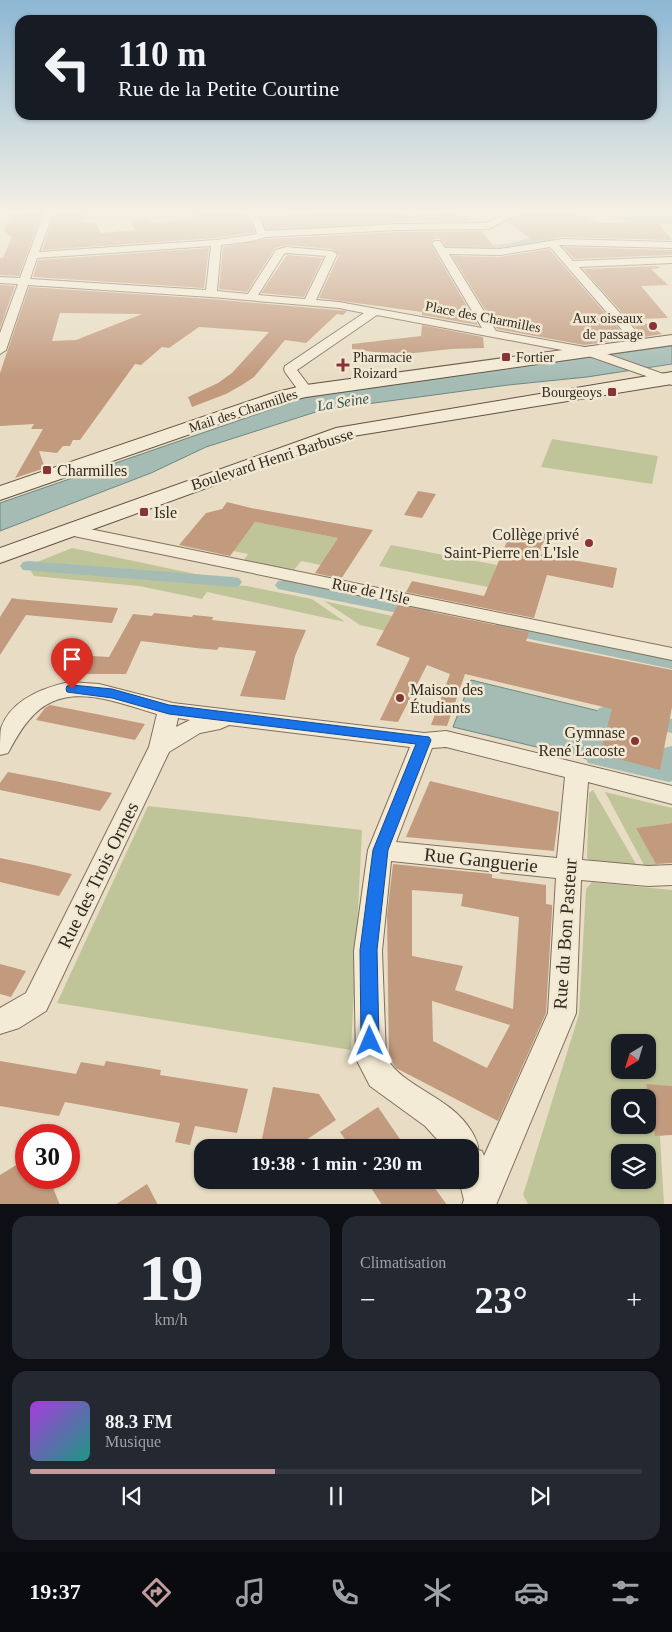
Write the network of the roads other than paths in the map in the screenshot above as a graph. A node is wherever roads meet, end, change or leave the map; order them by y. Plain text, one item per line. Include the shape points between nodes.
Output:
1 (29, 266) edge
2 (214, 266) edge
3 (271, 266) edge
4 (326, 266) edge
5 (451, 266) edge
6 (572, 266) edge
7 (0, 280) edge
8 (24, 281) junction
9 (211, 294) junction
10 (251, 297) junction
11 (309, 302) junction
12 (374, 312) junction
13 (491, 333) junction
14 (672, 340) edge
15 (641, 344) junction
16 (0, 350) edge
17 (594, 354) junction
18 (668, 379) edge
19 (306, 390) junction
20 (0, 493) edge
21 (70, 530) junction
22 (0, 556) edge
23 (672, 654) edge
24 (169, 709) junction
25 (240, 719) junction
26 (424, 740) junction
27 (0, 747) edge
28 (160, 748) junction
29 (577, 773) junction
30 (672, 795) edge
31 (380, 850) junction
32 (569, 869) junction
33 (672, 875) edge
34 (0, 1021) edge
35 (457, 1139) edge
36 (477, 1189) edge
37 (480, 1202) edge

1 - 8 street
2 - 9 street
3 - 10 street
4 - 11 street
5 - 13 street
6 - 15 street
7 - 8 street, Place des Charmilles
8 - 9 street, Place des Charmilles
8 - 16 street
9 - 10 street, Place des Charmilles
10 - 11 street, Place des Charmilles
11 - 12 street, Place des Charmilles
12 - 13 street, Place des Charmilles
12 - 19 street via 290,369
13 - 17 street, Place des Charmilles
14 - 15 main road, Mail des Charmilles
15 - 17 main road, Mail des Charmilles
17 - 18 street, Place des Charmilles
17 - 19 main road, Mail des Charmilles
18 - 21 main road, Boulevard Henri Barbusse via 343,432
19 - 20 main road, Mail des Charmilles
21 - 22 main road, Boulevard Henri Barbusse
21 - 23 street, Rue de l'Isle
24 - 25 street
24 - 27 street via 112,694 72,689 54,693 16,718
24 - 28 street, Rue des Trois Ormes
25 - 26 street
25 - 28 street via 194,726
26 - 29 street via 446,739
26 - 31 street
28 - 34 street, Rue des Trois Ormes via 36,1002
29 - 30 street
29 - 32 street, Rue du Bon Pasteur
31 - 32 street, Rue Ganguerie
31 - 35 street via 368,950 371,1059 380,1074 395,1088 447,1123
32 - 33 street, Rue Ganguerie
32 - 37 street, Rue du Bon Pasteur via 562,1013
36 - 37 street

